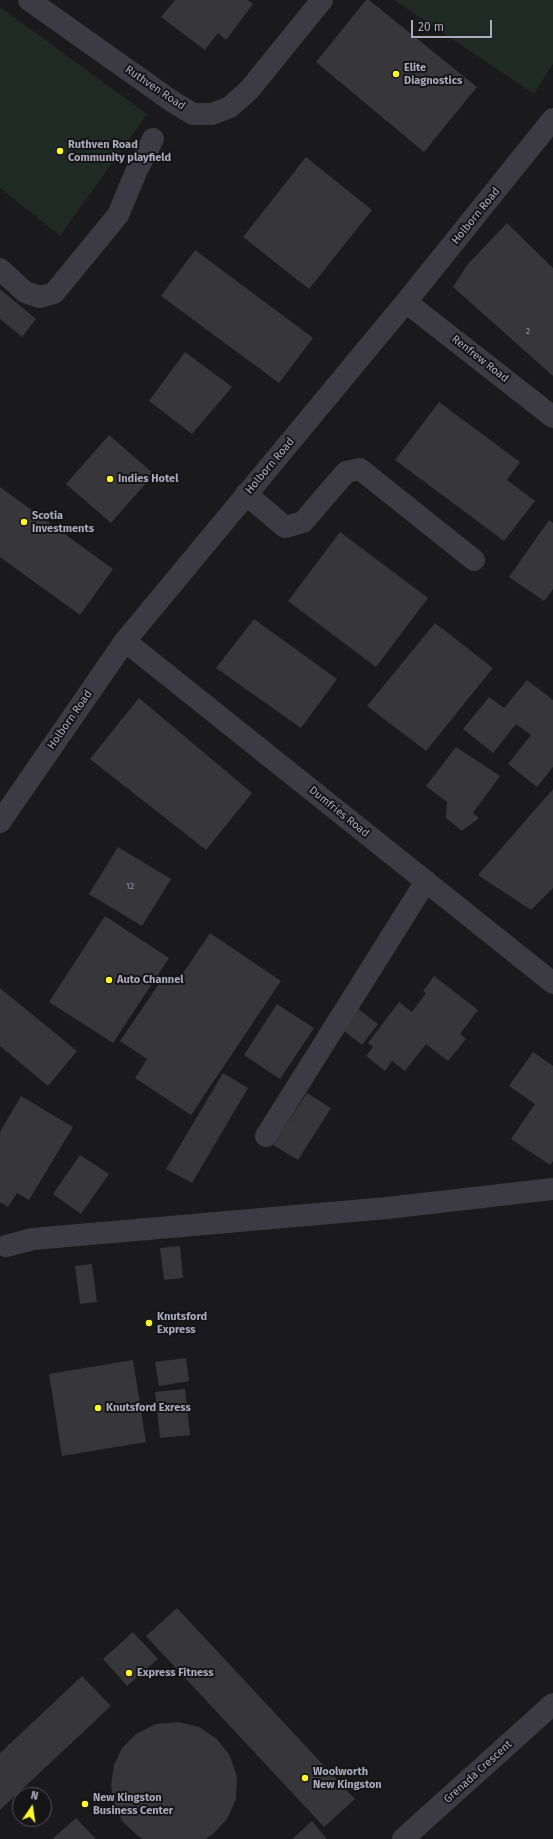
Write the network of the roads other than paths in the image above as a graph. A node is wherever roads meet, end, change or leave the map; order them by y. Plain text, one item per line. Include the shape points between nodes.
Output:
1 (29, 0) edge
2 (322, 0) edge
3 (53, 7) edge
4 (553, 119) edge
5 (153, 139) dead end
6 (0, 269) edge
7 (406, 302) junction
8 (553, 417) edge
9 (246, 494) junction
10 (474, 560) dead end
11 (125, 641) junction
12 (0, 822) edge
13 (426, 881) junction
14 (553, 982) edge
15 (266, 1136) dead end
16 (553, 1189) edge
17 (6, 1246) dead end
18 (553, 1704) edge
19 (403, 1839) edge

1 - 3 street, Ruthven Road
2 - 3 street, Ruthven Road via 249,90 230,107 212,114 193,114 173,102
4 - 7 street, Holborn Road
5 - 6 street via 118,215 54,293 40,297 25,292
7 - 8 street, Renfrew Road
7 - 9 street, Holborn Road
9 - 10 street via 285,527 303,522 346,472 360,469
9 - 11 street, Holborn Road
11 - 12 street, Holborn Road
11 - 13 street, Dumfries Road
13 - 14 street, Dumfries Road
13 - 15 street
16 - 17 street via 387,1208 33,1239
18 - 19 street, Grenada Crescent

